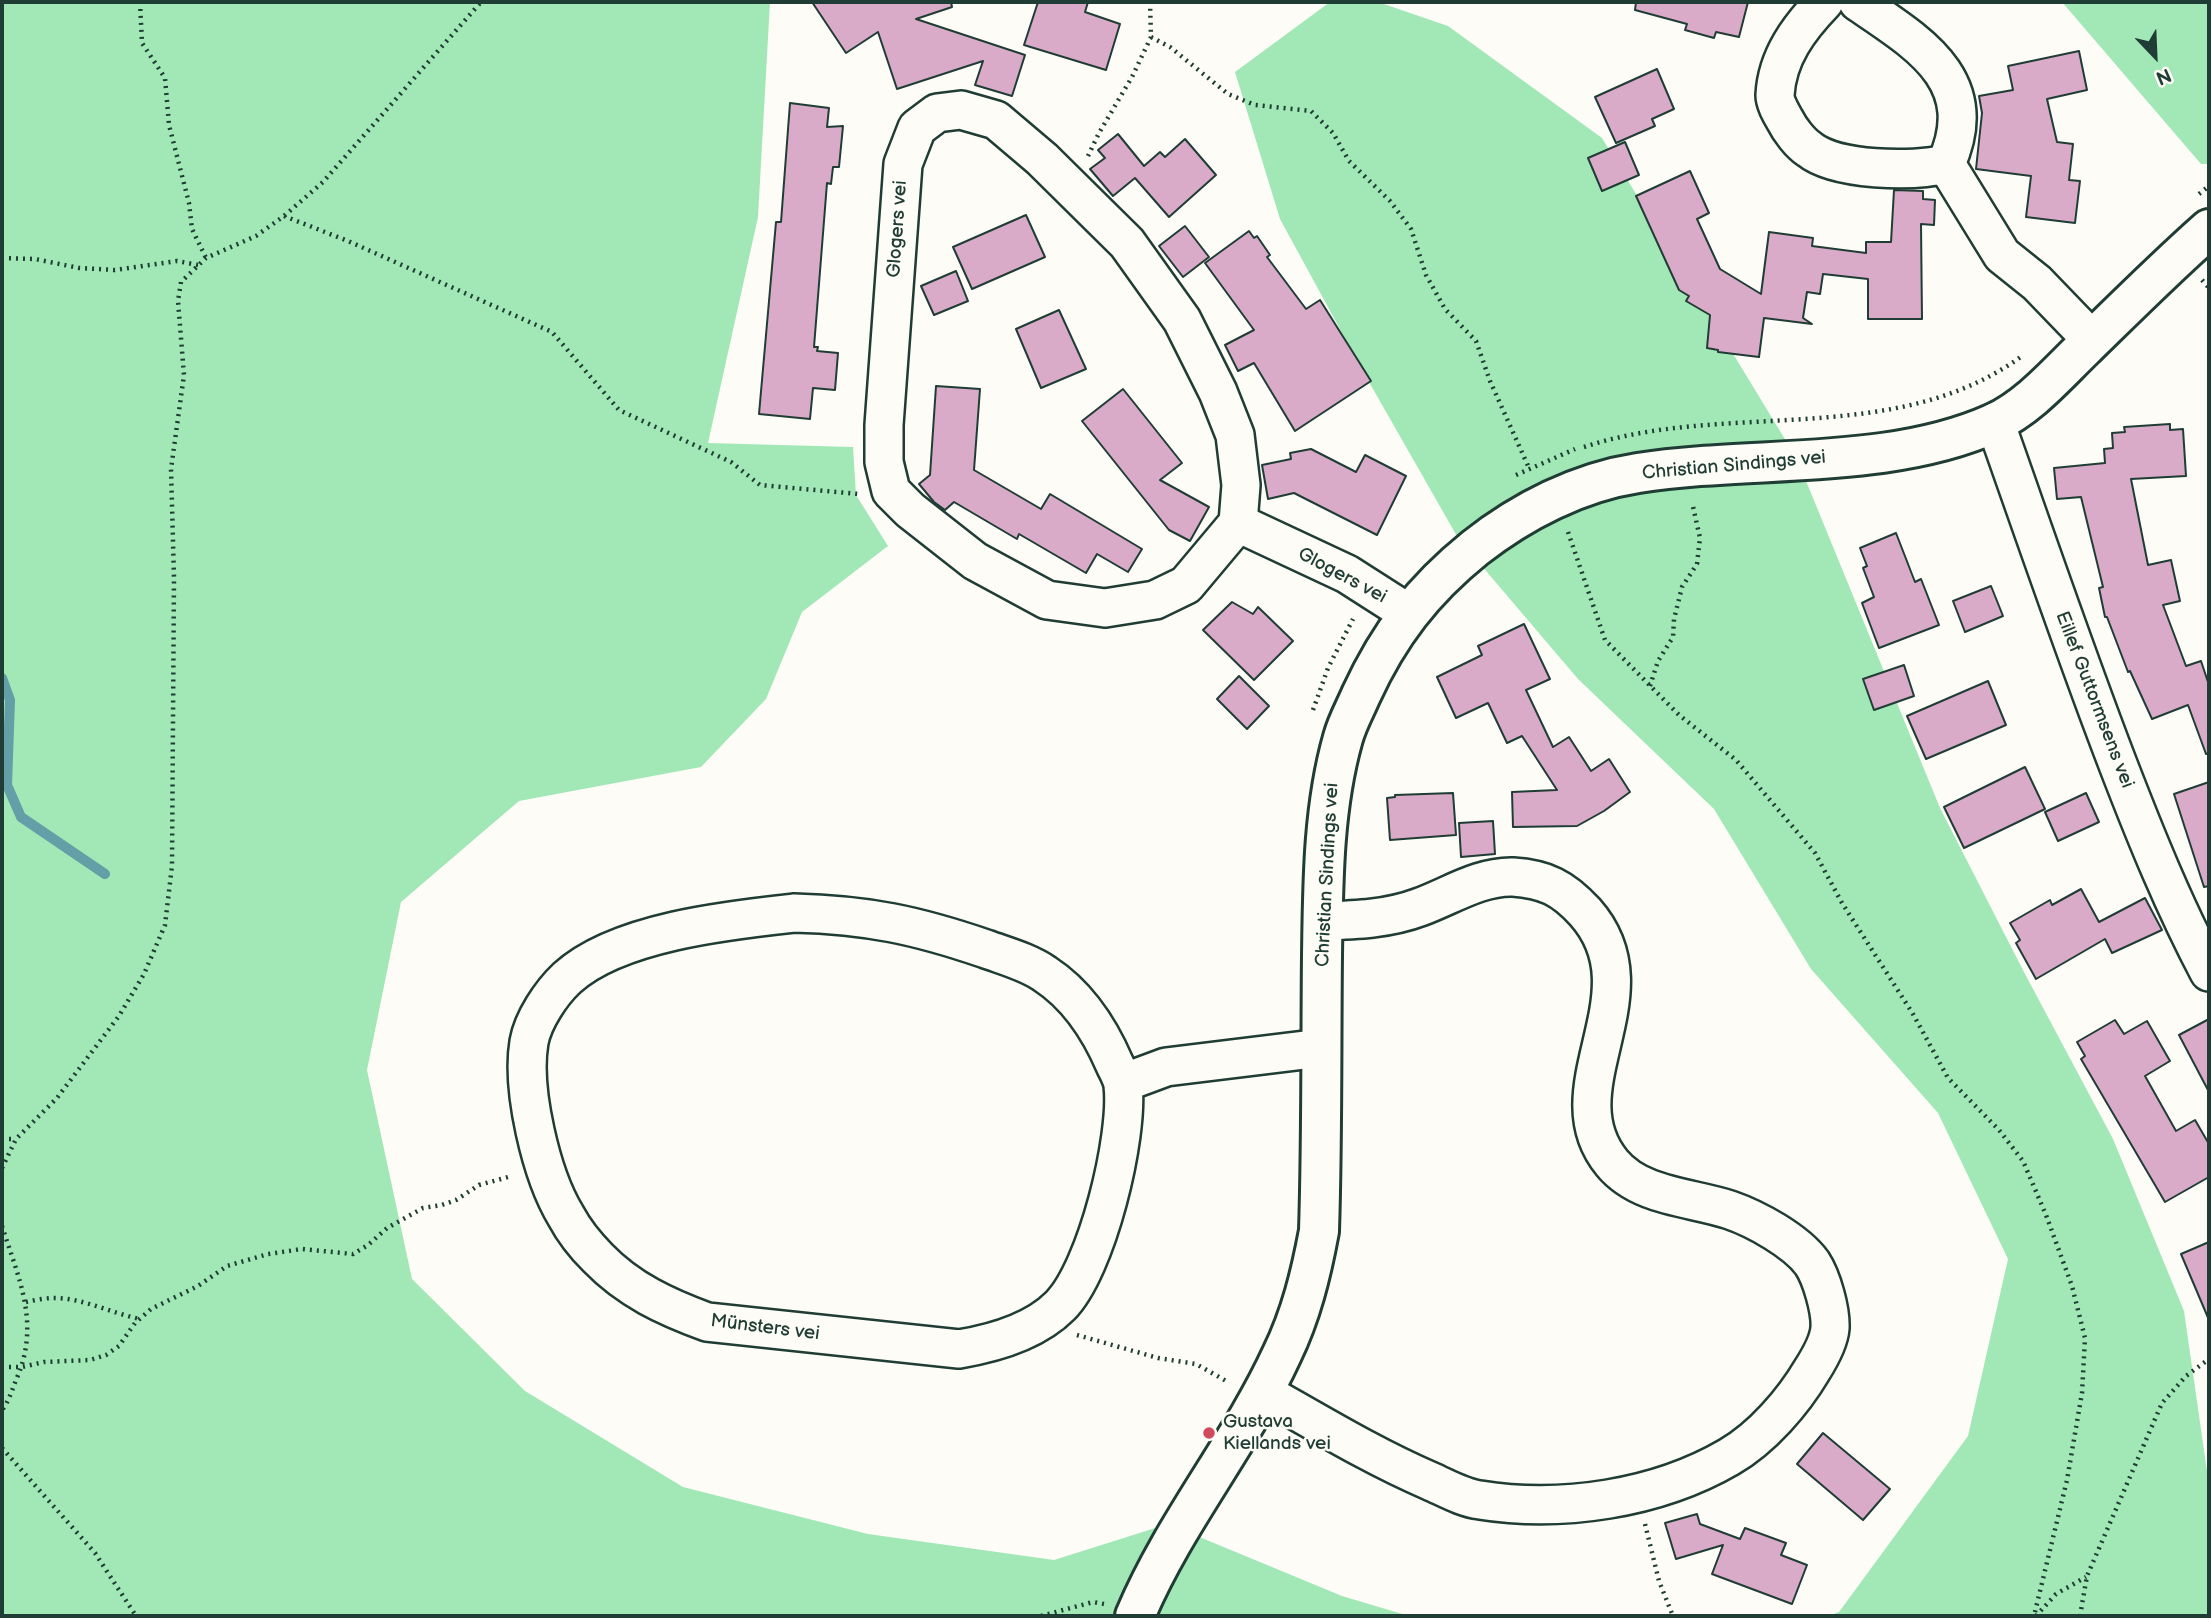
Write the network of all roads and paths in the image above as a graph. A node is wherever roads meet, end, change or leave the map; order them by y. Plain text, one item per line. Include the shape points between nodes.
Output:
1 (140, 2) edge
2 (481, 2) edge
3 (1150, 2) edge
4 (1824, 2) edge
5 (1858, 2) edge
6 (1152, 37) junction
7 (1946, 164) junction
8 (1074, 191) junction
9 (284, 216) junction
10 (2209, 229) edge
11 (2, 258) edge
12 (206, 258) junction
13 (198, 264) junction
14 (2092, 340) junction
15 (2025, 354) dead end
16 (1995, 422) junction
17 (1529, 468) junction
18 (1684, 468) junction
19 (1510, 479) dead end
20 (891, 491) junction
21 (1557, 497) junction
22 (1238, 523) junction
23 (1376, 592) junction
24 (1408, 613) junction
25 (1650, 686) junction
26 (1312, 714) dead end
27 (1323, 922) junction
28 (2209, 972) edge
29 (1321, 1048) junction
30 (1123, 1083) junction
31 (2, 1139) edge
32 (16, 1139) junction
33 (545, 1165) junction
34 (2, 1168) edge
35 (2, 1226) edge
36 (26, 1301) junction
37 (1048, 1315) junction
38 (139, 1319) junction
39 (2209, 1359) edge
40 (2, 1367) edge
41 (22, 1367) junction
42 (1248, 1388) junction
43 (2, 1410) edge
44 (2, 1448) edge
45 (1638, 1492) junction
46 (2087, 1576) junction
47 (1121, 1610) edge
48 (136, 1616) edge
49 (1041, 1616) edge
50 (1673, 1616) edge
51 (2035, 1616) edge
52 (2080, 1616) edge

1 - 12 path via 142,43 165,78 169,125 192,229
2 - 9 path via 323,181
3 - 6 path
4 - 7 street via 1798,29 1780,68 1774,99 1787,124 1808,149 1854,166
5 - 7 street via 1927,51 1945,73 1957,118 1956,142
6 - 8 path via 1099,133
6 - 17 path via 1228,94 1255,106 1311,111 1333,133 1349,161 1411,229 1426,275 1445,309 1476,341
7 - 14 street via 2002,255 2037,283
8 - 20 street, Glogers vei via 996,120 961,110 937,113 917,128 903,164 884,425 884,462
8 - 22 street, Glogers vei via 1127,243 1182,320 1219,392 1235,435 1241,485
9 - 12 path via 256,236
9 - 20 path via 552,332 619,410 731,462 760,485 856,495
10 - 14 street, Christian Sindings vei
11 - 13 path via 115,270 177,261
12 - 13 path
13 - 32 path via 181,282 178,301 184,375 171,469 173,852 165,925 119,1016 57,1098
14 - 16 street, Christian Sindings vei via 2015,411
15 - 17 path via 1964,390 1930,401 1857,414 1669,428 1612,438
16 - 18 street, Christian Sindings vei via 1926,446
16 - 28 street, Eillef Guttormsens vei via 2055,598 2142,826
17 - 19 path
18 - 21 street, Christian Sindings vei via 1634,474
18 - 25 path via 1700,538 1697,564 1682,587 1673,637
20 - 22 street via 975,561 1047,600 1105,608 1155,600 1186,585
21 - 24 street, Christian Sindings vei via 1491,536 1445,572
21 - 25 path via 1605,640
22 - 23 street, Glogers vei
23 - 24 street, Glogers vei
23 - 26 path via 1338,645
24 - 27 street, Christian Sindings vei via 1379,656 1343,734 1331,787
25 - 51 path via 1735,760 1815,853 1948,1078 2023,1161 2046,1215 2085,1338 2082,1392 2067,1480
27 - 29 street, Christian Sindings vei
27 - 45 street via 1375,919 1499,877 1544,881 1570,895 1593,920 1608,949 1613,976 1609,1017 1593,1081 1592,1119 1611,1162 1629,1179 1664,1194 1743,1216 1783,1237 1812,1263 1824,1291 1830,1330 1795,1399 1731,1456
29 - 30 street via 1166,1067
29 - 42 street, Christian Sindings vei via 1319,1231 1310,1279 1294,1328
30 - 33 street, Münsters vei via 1093,1021 1045,974 1012,958 894,921 794,913 741,919 620,947 582,967 553,995 529,1041 528,1089
30 - 37 street, Münsters vei via 1113,1181 1096,1237 1080,1279 1061,1306
31 - 32 path
32 - 34 path
33 - 37 street, Münsters vei via 566,1216 597,1258 645,1296 707,1322 959,1349 1014,1336
33 - 38 path via 424,1208 353,1254 302,1249 227,1266
35 - 36 path
36 - 38 path via 55,1298
36 - 41 path via 29,1334
37 - 42 path via 1079,1336 1196,1364
38 - 41 path via 119,1346 106,1355
39 - 46 path via 2186,1376 2162,1404
40 - 41 path
41 - 43 path
42 - 45 street via 1388,1463 1474,1500 1534,1506
42 - 47 street, Christian Sindings vei via 1189,1513 1149,1582
44 - 48 path via 96,1553
45 - 50 path via 1659,1581
46 - 51 path via 2056,1594
46 - 52 path
47 - 49 path via 1093,1602

